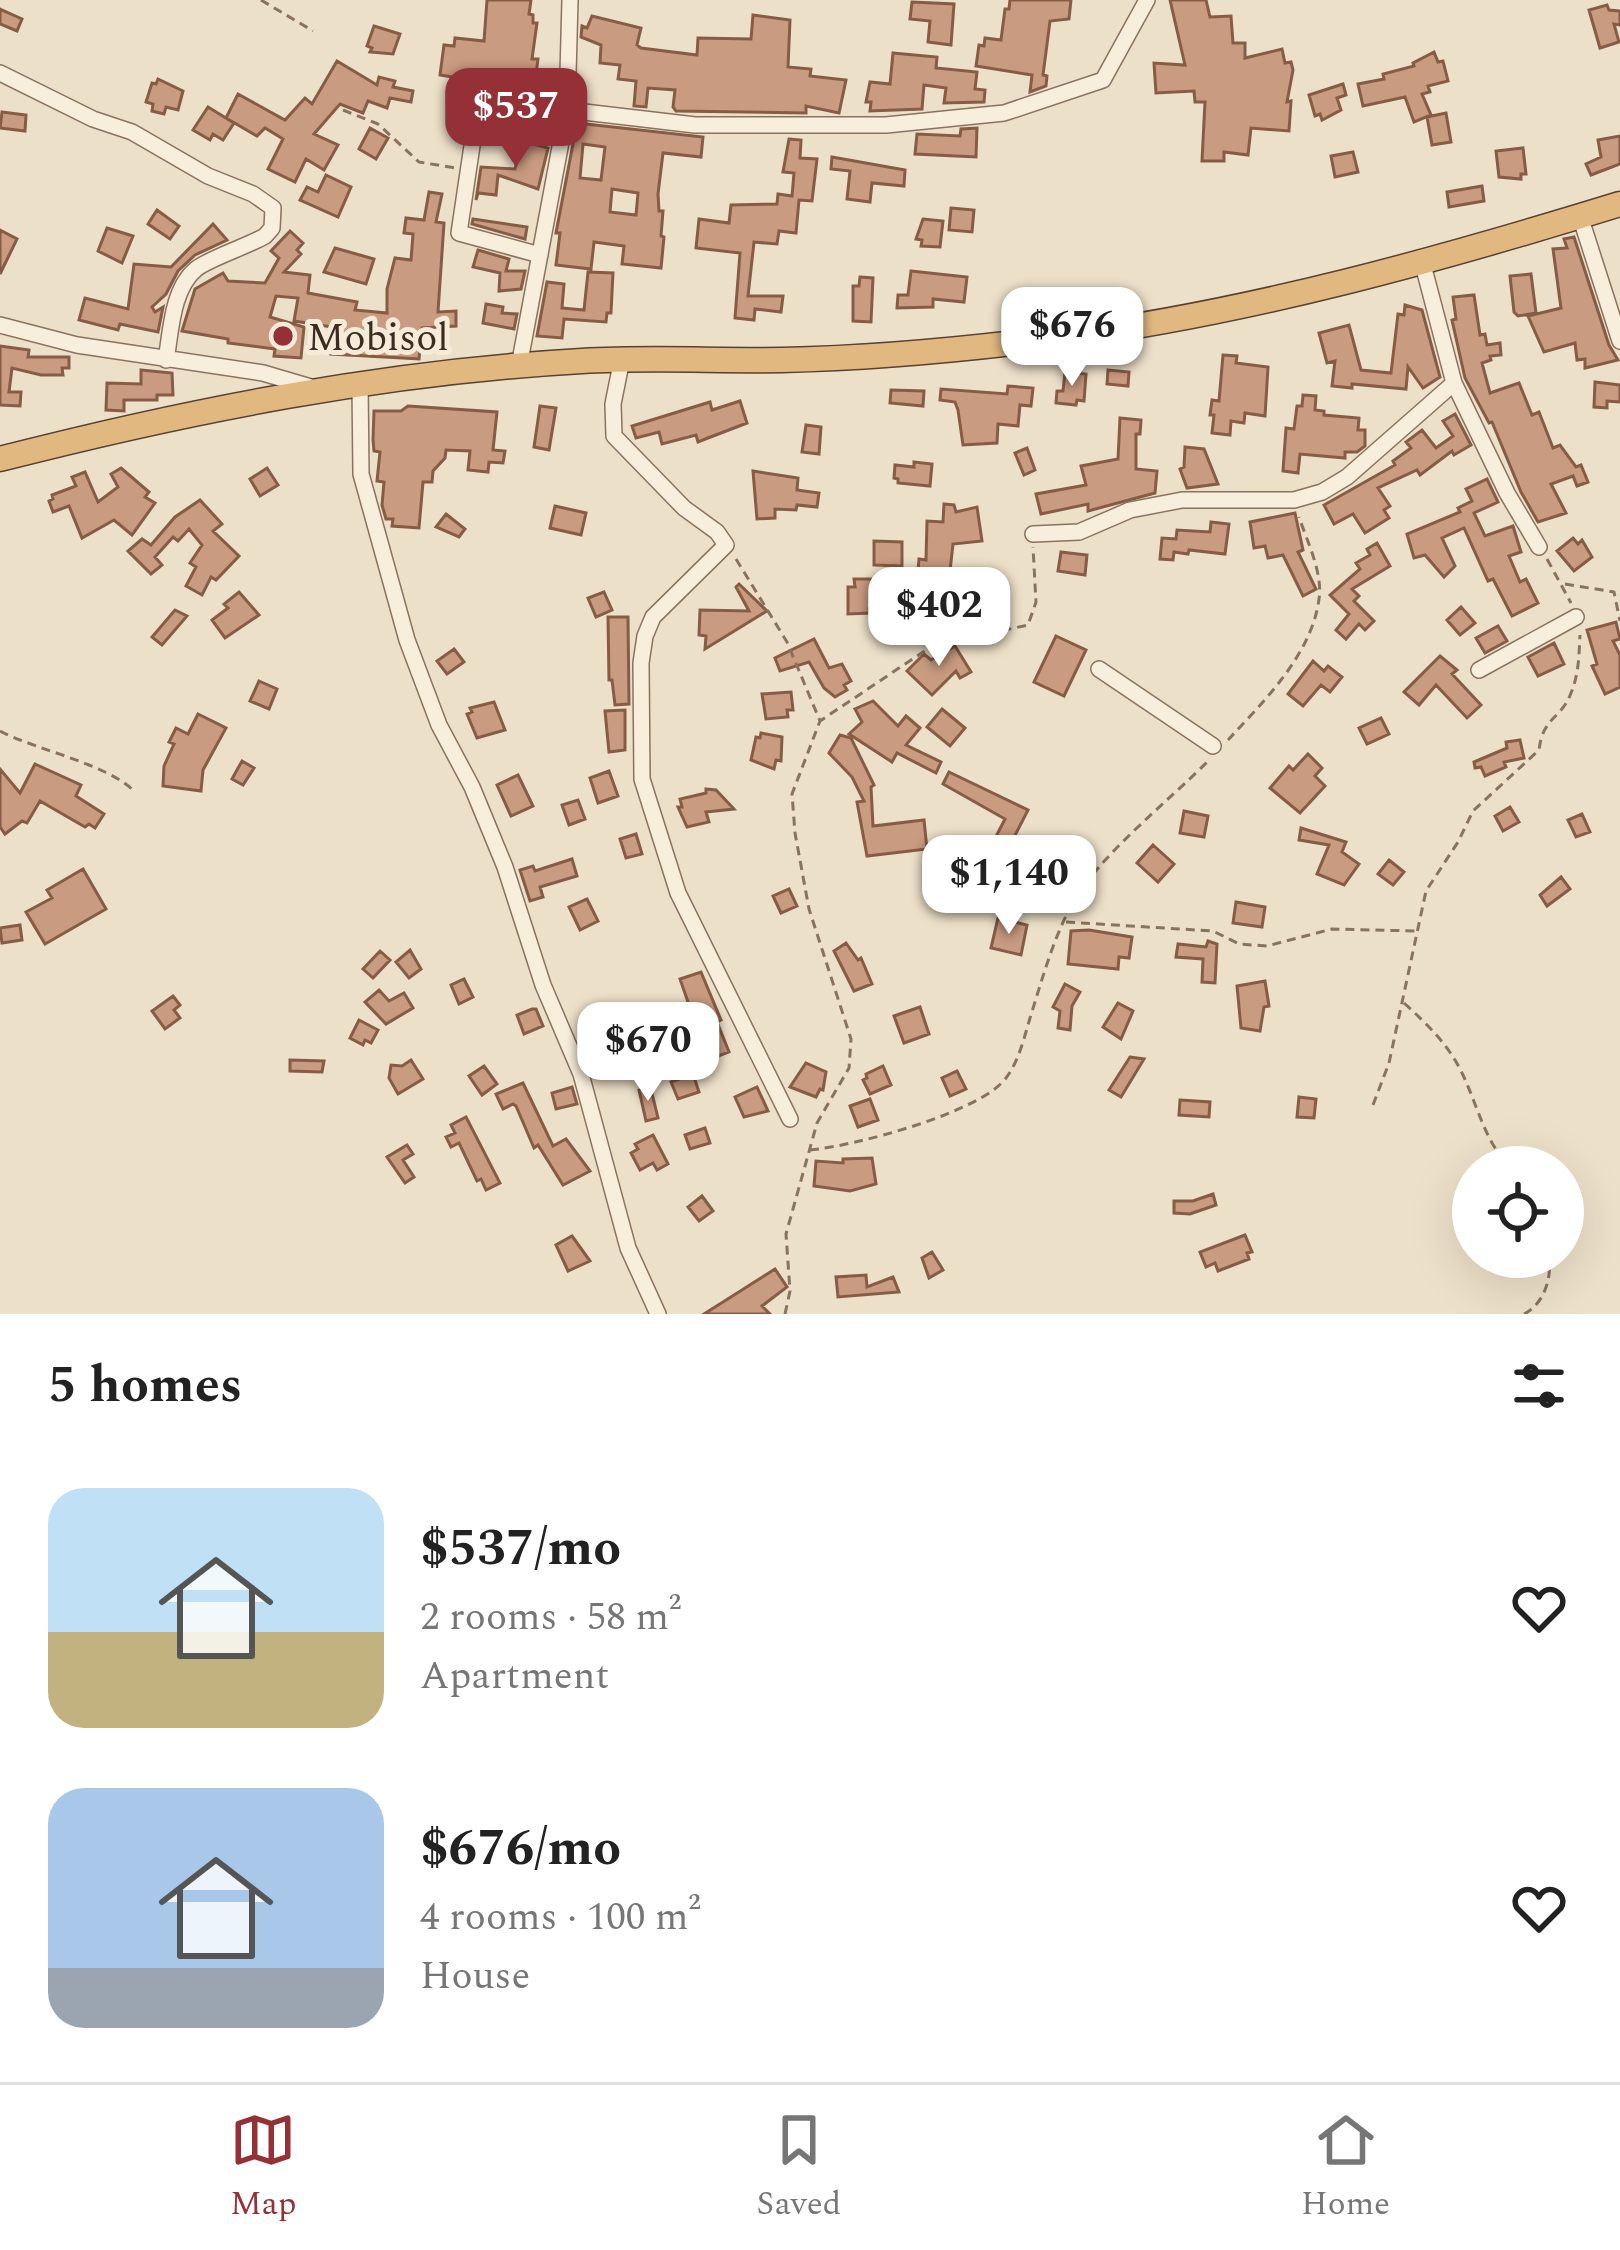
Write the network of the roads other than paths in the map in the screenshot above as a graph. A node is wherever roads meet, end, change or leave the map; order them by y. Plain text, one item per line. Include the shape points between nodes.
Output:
1 (570, 0) edge
2 (1147, 0) edge
3 (0, 73) edge
4 (480, 92) dead end
5 (567, 110) junction
6 (1620, 204) edge
7 (1580, 216) junction
8 (540, 254) junction
9 (1422, 261) junction
10 (0, 325) edge
11 (1620, 341) edge
12 (622, 359) junction
13 (166, 360) junction
14 (519, 366) junction
15 (1454, 382) junction
16 (360, 384) junction
17 (317, 389) junction
18 (0, 459) edge
19 (1033, 533) road end
20 (1539, 547) road end
21 (1576, 617) road end
22 (1099, 670) dead end
23 (1479, 670) dead end
24 (1216, 750) road end
25 (790, 1119) dead end
26 (658, 1314) edge

1 - 5 street
2 - 5 street via 1103,80 1004,113 886,124 695,125
3 - 13 street via 273,208 266,236 199,266 186,280
4 - 8 street via 459,233
5 - 8 street
6 - 7 highway
7 - 9 highway
7 - 11 street
8 - 14 street
9 - 12 highway via 1065,337 784,360
9 - 15 street
10 - 13 street
12 - 14 highway
12 - 25 street via 614,436 726,544 653,617 645,636 642,779 678,893
13 - 17 street
14 - 16 highway
15 - 19 street via 1322,491 1294,500 1182,500 1079,532
15 - 20 street
16 - 17 highway
16 - 26 street via 361,474 407,640 505,867 581,1074 628,1248
17 - 18 highway
21 - 23 street
22 - 24 street

